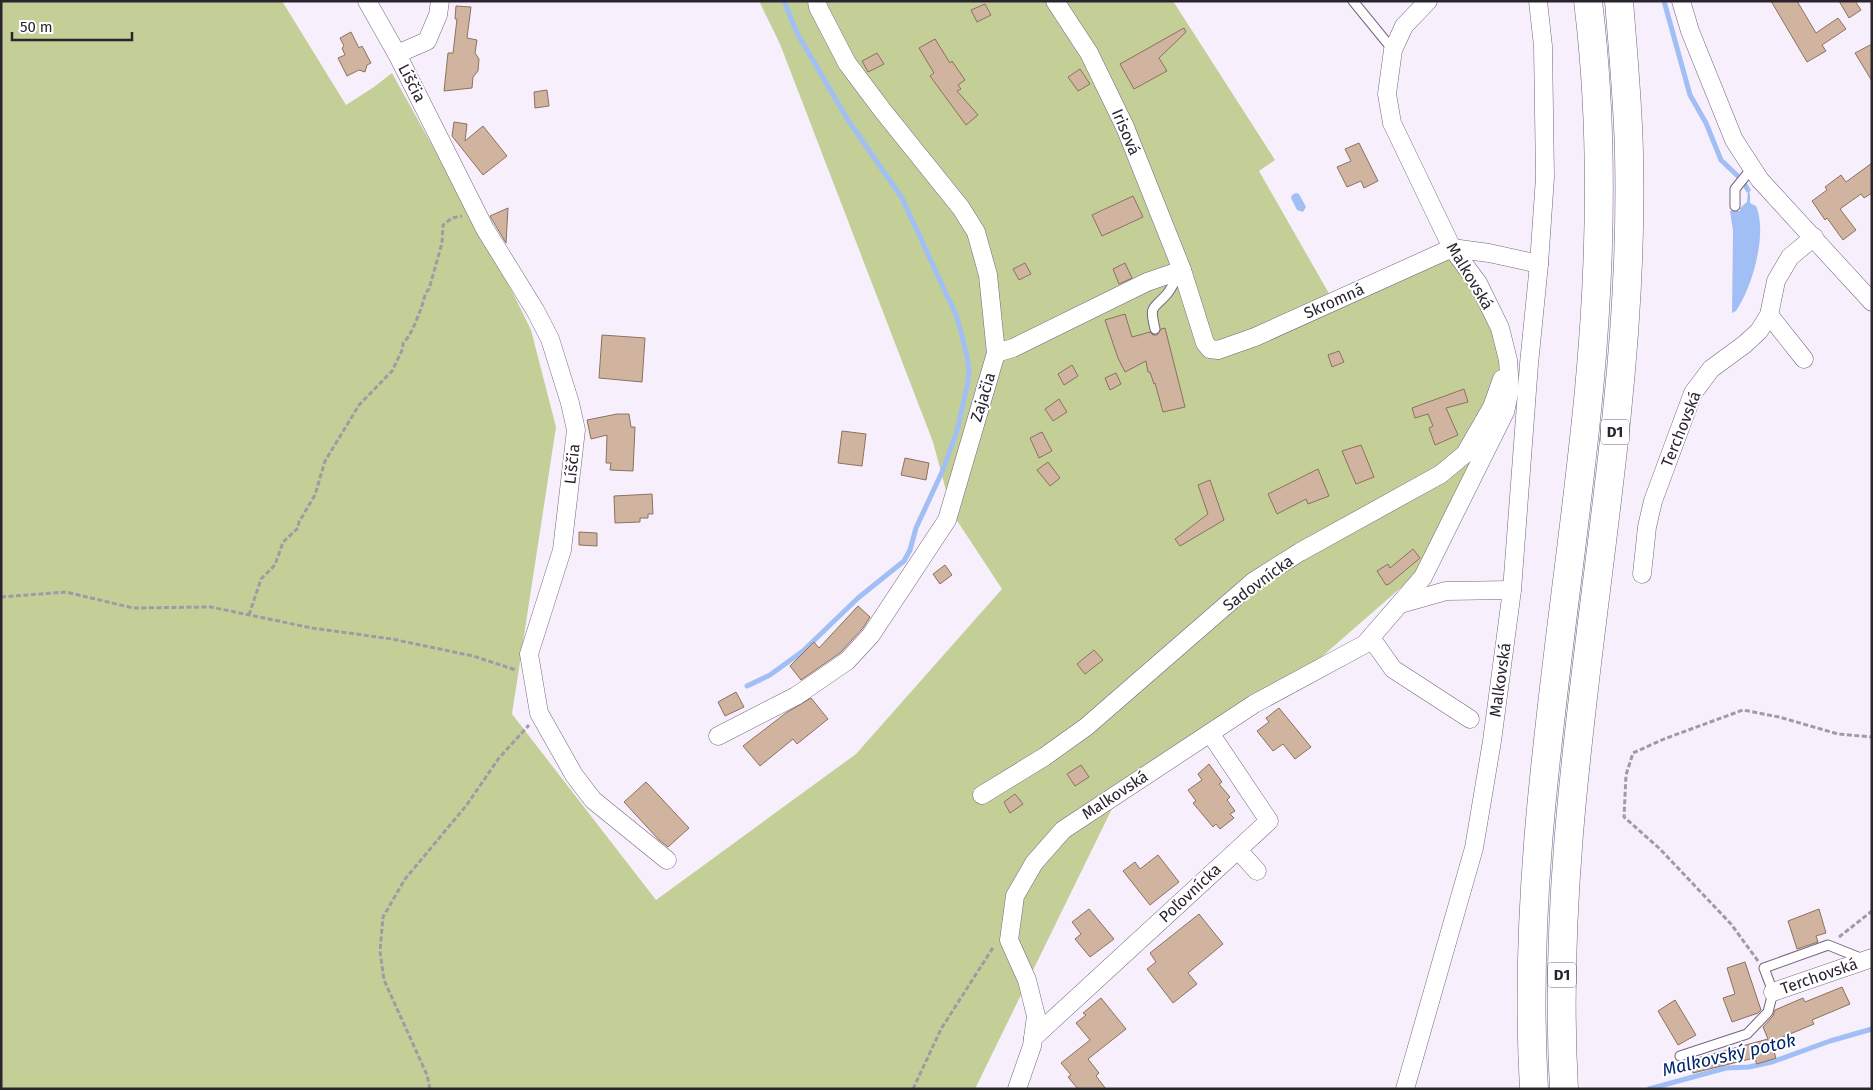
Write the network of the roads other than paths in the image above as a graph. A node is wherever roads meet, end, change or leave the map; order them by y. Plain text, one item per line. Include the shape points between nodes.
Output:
1 (367, 1) edge
2 (440, 1) edge
3 (817, 1) edge
4 (1055, 1) edge
5 (1353, 1) edge
6 (1428, 1) edge
7 (1538, 1) edge
8 (1588, 1) edge
9 (1619, 1) edge
10 (1681, 1) edge
11 (1393, 50) junction
12 (397, 54) junction
13 (1749, 171) junction
14 (1735, 206) dead end
15 (1814, 237) junction
16 (1452, 248) junction
17 (1539, 264) junction
18 (1182, 270) junction
19 (1872, 302) edge
20 (1769, 315) junction
21 (1155, 329) dead end
22 (996, 353) junction
23 (1804, 359) dead end
24 (1508, 360) junction
25 (1642, 574) dead end
26 (1512, 590) junction
27 (1400, 604) junction
28 (1371, 638) junction
29 (1470, 719) dead end
30 (1210, 733) junction
31 (718, 736) dead end
32 (982, 795) dead end
33 (1238, 850) junction
34 (667, 860) dead end
35 (1257, 871) dead end
36 (1868, 959) edge
37 (1773, 992) junction
38 (1033, 1038) junction
39 (1680, 1056) dead end
40 (1017, 1089) edge
41 (1405, 1089) edge
42 (1534, 1089) edge
43 (1564, 1089) edge

1 - 12 street, Líščia
2 - 12 street, Líščia via 427,41
3 - 22 street, Zajačia via 847,63 961,208 976,232 988,275
4 - 18 street, Irisová via 1089,53 1125,127
5 - 11 lane
6 - 11 street, Malkovská via 1404,26
7 - 17 street, Malkovská via 1543,46 1545,177
8 - 42 highway, D1 via 1598,110 1595,321 1535,884
9 - 43 highway, D1 via 1629,153 1626,312 1566,860 1562,974
10 - 13 street via 1690,31
11 - 16 street, Malkovská via 1387,94 1392,123
12 - 34 street, Líščia via 477,213 550,339 576,430 562,550 529,654 539,713 574,775 593,800
13 - 14 lane via 1735,189
13 - 15 street
15 - 19 street
15 - 20 street, Terchovská via 1790,257 1776,280
16 - 17 street
16 - 18 street, Skromná via 1255,337 1218,350 1210,349 1204,343
16 - 24 street, Malkovská via 1478,283 1500,328
17 - 26 street, Malkovská
18 - 21 lane via 1152,310
18 - 22 street via 1147,282 1013,348
20 - 23 street
20 - 25 street, Terchovská via 1745,344 1711,369 1693,394 1653,501
22 - 31 street, Zajačia via 947,520 871,634 847,661 796,696
24 - 27 street, Malkovská via 1510,389 1504,412 1423,577
24 - 32 street, Sadovnícka via 1492,407 1465,454 1441,474 1254,581 1086,727
26 - 27 street via 1446,591
26 - 41 street, Malkovská via 1474,848
27 - 28 street, Malkovská
28 - 29 street via 1393,669
28 - 30 street, Malkovská via 1254,704
30 - 33 street, Poľovnícka via 1269,821
30 - 38 street, Malkovská via 1063,830 1034,863 1015,896 1008,940 1027,980 1034,1007
33 - 35 street
33 - 38 street, Poľovnícka
36 - 37 street, Terchovská
36 - 37 lane, Terchovská via 1828,946 1764,968
37 - 39 lane, Terchovská via 1768,1012 1747,1034
38 - 40 street, Malkovská

